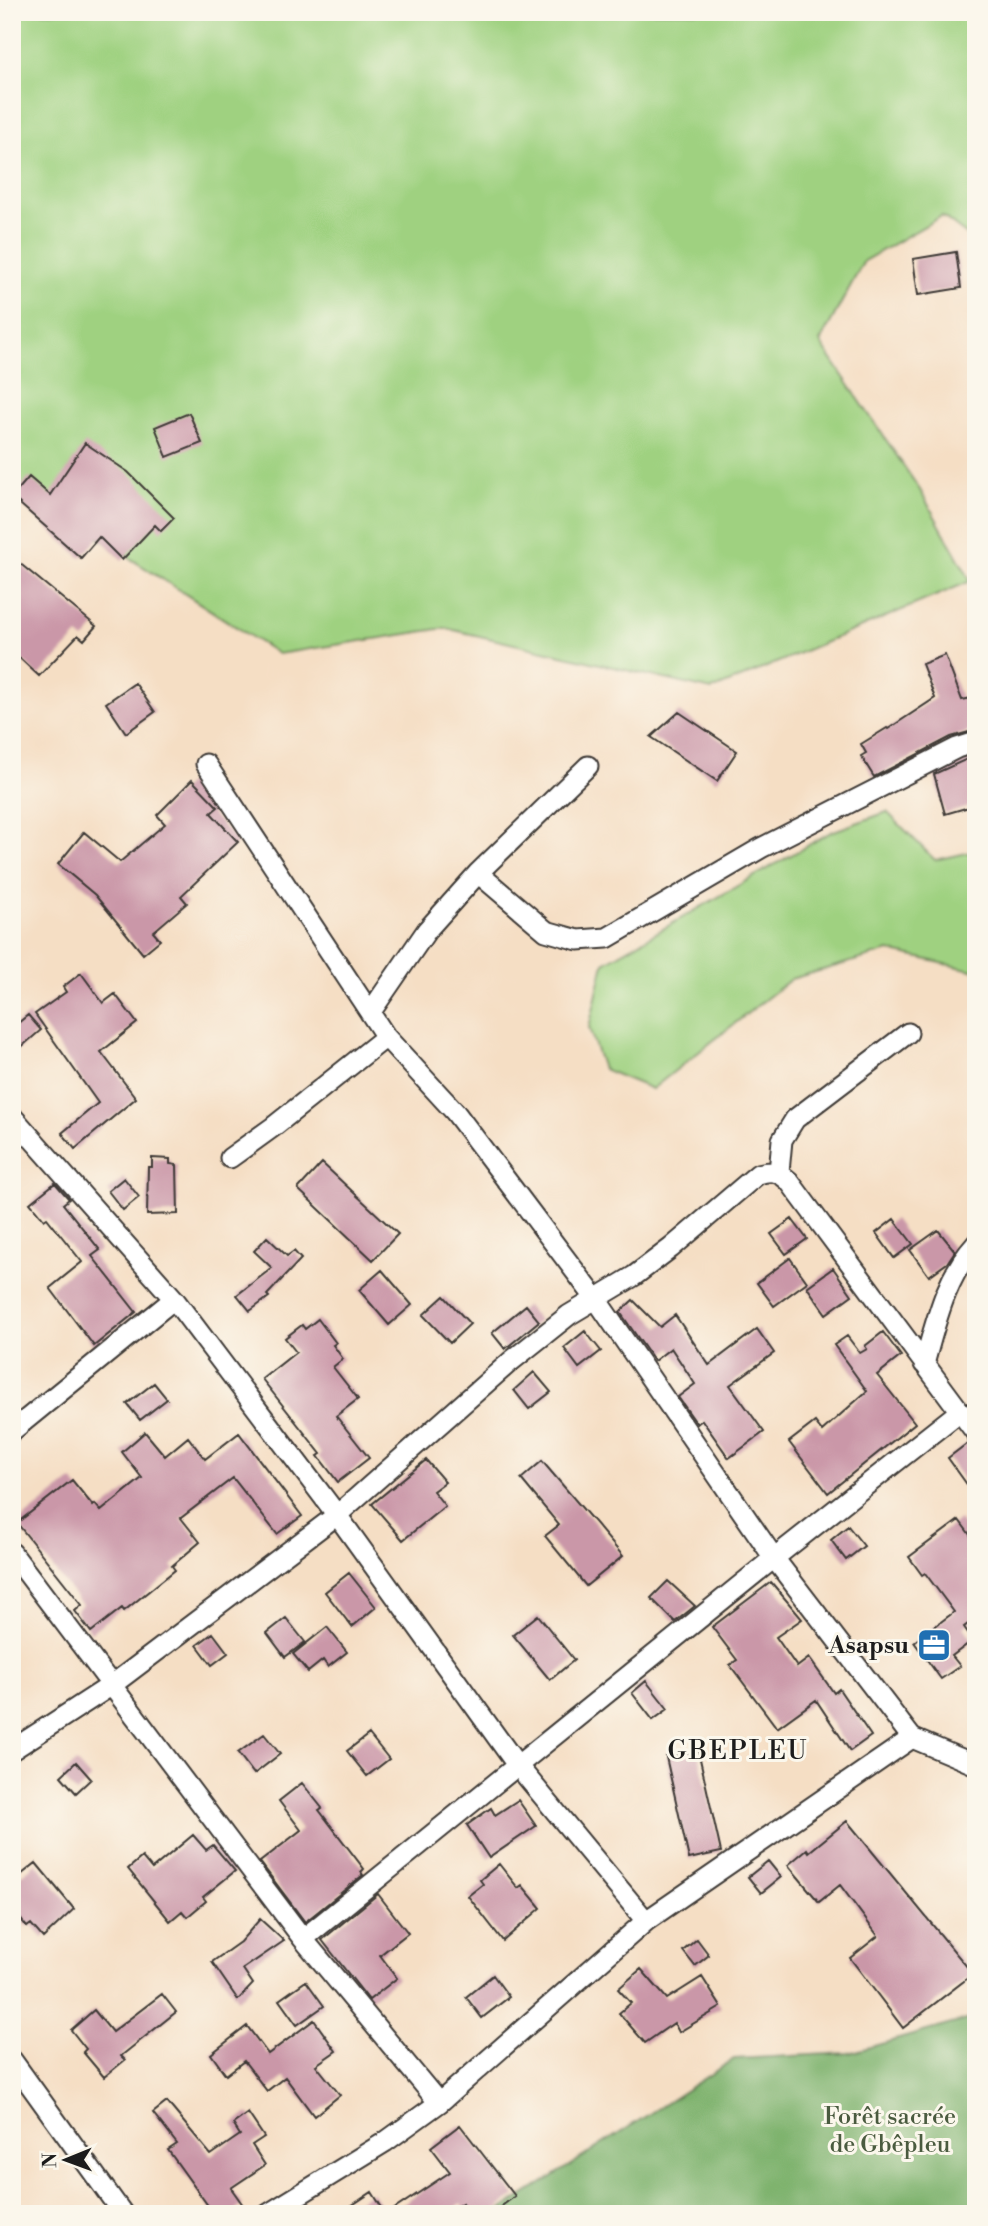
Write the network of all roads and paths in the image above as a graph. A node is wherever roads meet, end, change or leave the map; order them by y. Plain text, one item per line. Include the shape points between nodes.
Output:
1 (976, 742) edge
2 (206, 764) dead end
3 (588, 766) dead end
4 (478, 873) junction
5 (370, 1013) junction
6 (908, 1033) dead end
7 (386, 1037) junction
8 (12, 1116) edge
9 (230, 1158) dead end
10 (779, 1172) junction
11 (976, 1244) edge
12 (174, 1298) junction
13 (596, 1299) junction
14 (924, 1364) junction
15 (959, 1412) junction
16 (12, 1431) edge
17 (976, 1433) edge
18 (337, 1515) junction
19 (12, 1553) edge
20 (774, 1559) junction
21 (112, 1685) junction
22 (912, 1738) junction
23 (12, 1750) edge
24 (517, 1765) junction
25 (976, 1765) edge
26 (646, 1921) junction
27 (303, 1939) junction
28 (15, 2068) edge
29 (439, 2103) junction
30 (122, 2214) edge
31 (268, 2214) edge

1 - 4 street via 761,848 607,938 578,940 546,931
2 - 5 street
3 - 4 street
4 - 5 street via 427,930
5 - 7 street
6 - 10 street via 795,1119 782,1140
7 - 9 street
7 - 13 street via 455,1112
8 - 12 street
10 - 13 street via 758,1174 671,1248
10 - 14 street
11 - 14 street via 943,1298
12 - 16 street
12 - 18 street
13 - 18 street via 510,1362
13 - 20 street
14 - 15 street
15 - 17 street
15 - 20 street
18 - 21 street
18 - 24 street
19 - 21 street
20 - 22 street
20 - 24 street
21 - 23 street
21 - 27 street
22 - 25 street
22 - 26 street
24 - 26 street
24 - 27 street
26 - 29 street
27 - 29 street
28 - 30 street
29 - 31 street

